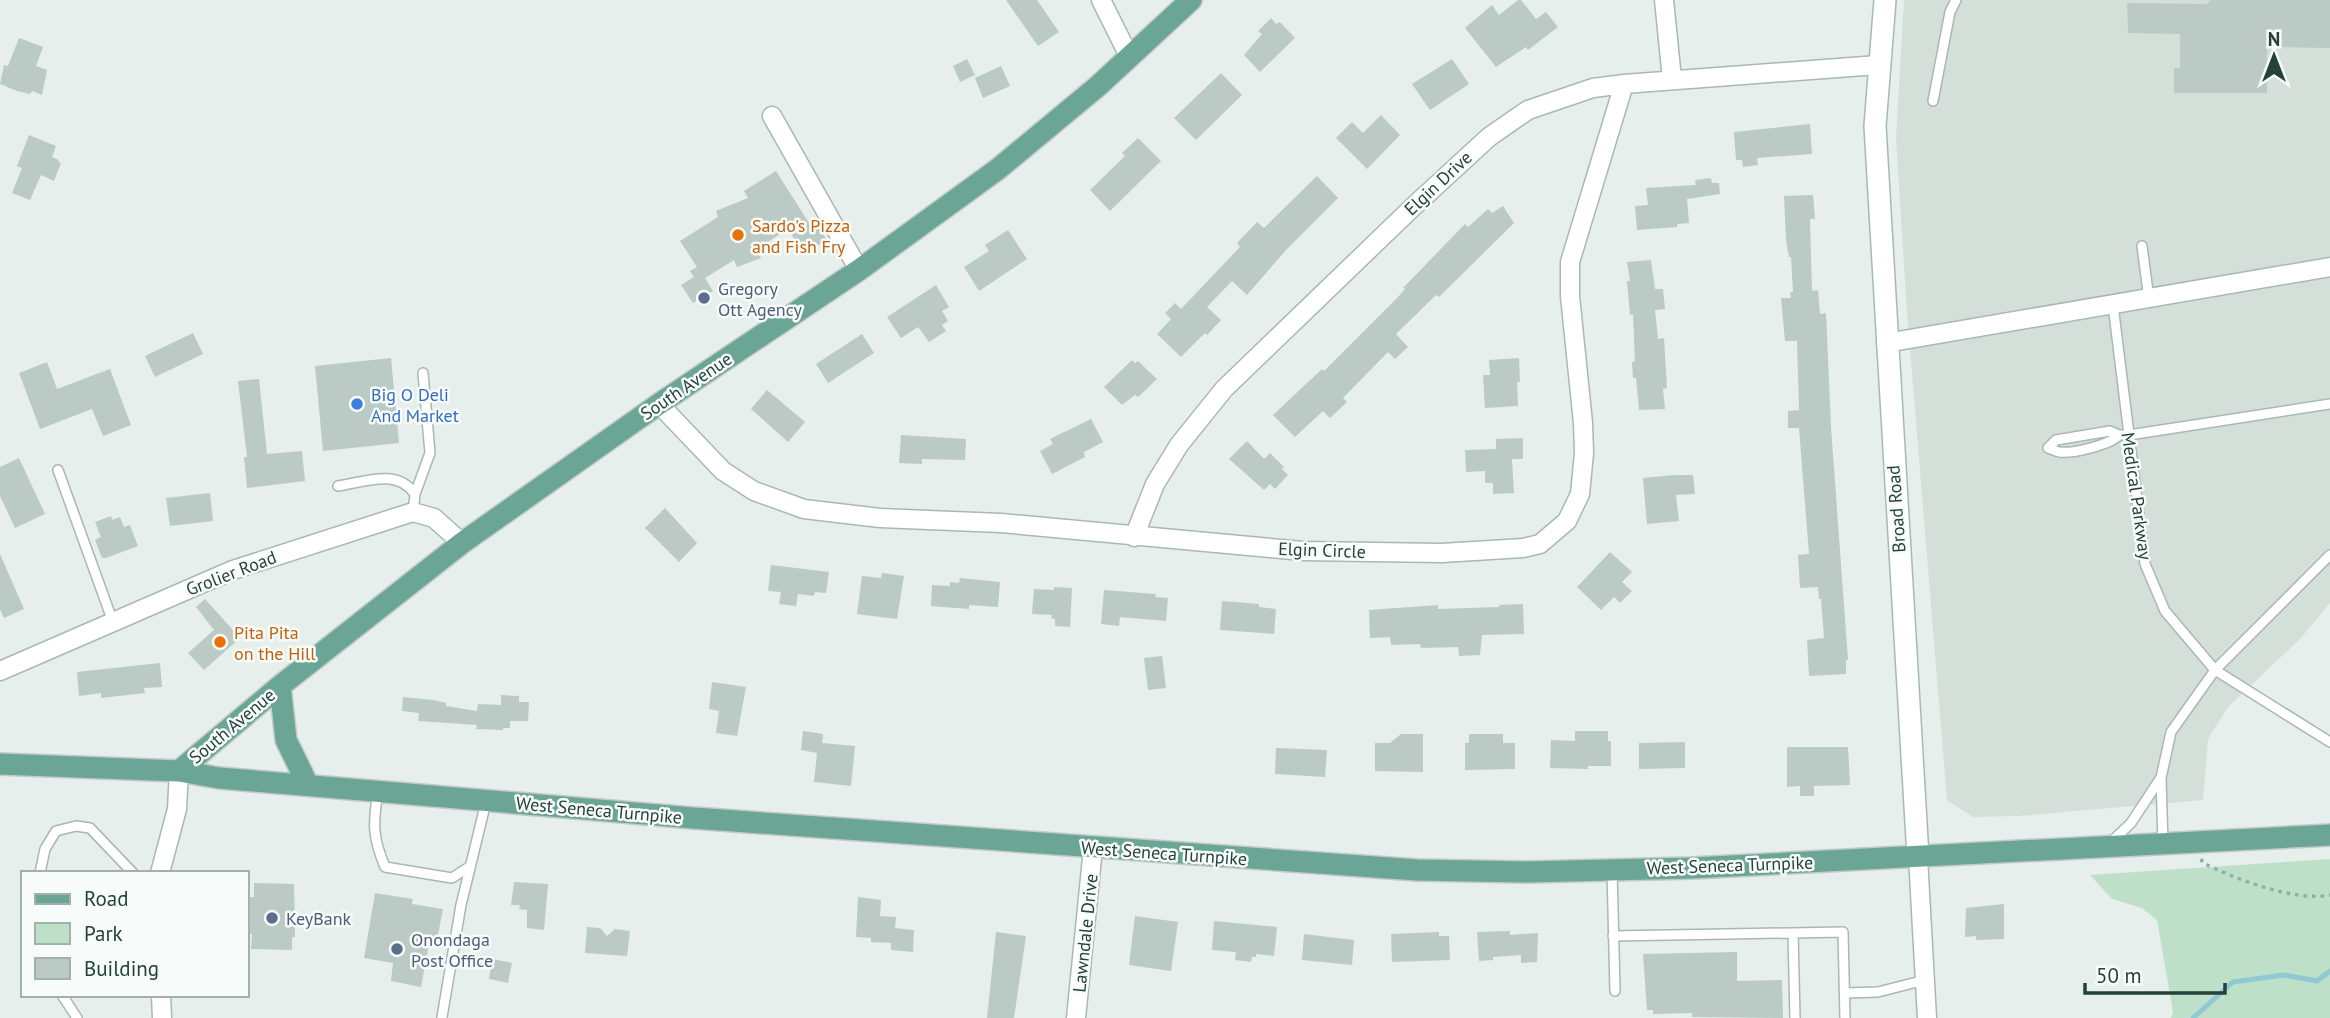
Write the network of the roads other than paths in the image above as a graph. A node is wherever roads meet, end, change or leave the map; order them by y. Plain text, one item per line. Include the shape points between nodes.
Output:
1 (1101, 0) edge
2 (1191, 0) edge
3 (1664, 0) edge
4 (1885, 0) edge
5 (1956, 0) edge
6 (1130, 58) junction
7 (1878, 65) junction
8 (1672, 79) junction
9 (1624, 84) junction
10 (1933, 101) dead end
11 (772, 116) dead end
12 (2142, 246) dead end
13 (2330, 267) edge
14 (859, 270) junction
15 (2149, 299) junction
16 (2113, 305) junction
17 (1886, 343) junction
18 (422, 373) dead end
19 (659, 404) junction
20 (2330, 404) edge
21 (2129, 435) junction
22 (2119, 436) junction
23 (58, 470) dead end
24 (338, 486) dead end
25 (414, 503) junction
26 (1134, 537) junction
27 (462, 543) junction
28 (2330, 555) edge
29 (113, 622) junction
30 (2215, 670) junction
31 (0, 671) edge
32 (280, 686) junction
33 (2330, 742) edge
34 (0, 764) edge
35 (179, 771) junction
36 (2161, 778) junction
37 (308, 785) junction
38 (378, 791) junction
39 (486, 801) junction
40 (2330, 835) edge
41 (2163, 844) junction
42 (2105, 847) junction
43 (1093, 848) junction
44 (1918, 857) junction
45 (469, 867) junction
46 (1612, 870) junction
47 (40, 871) edge
48 (130, 871) edge
49 (161, 871) edge
50 (1793, 933) junction
51 (1613, 936) junction
52 (1925, 980) junction
53 (1615, 991) dead end
54 (1845, 993) junction
55 (63, 997) edge
56 (161, 997) edge
57 (442, 1017) edge
58 (77, 1018) edge
59 (162, 1018) edge
60 (1076, 1018) edge
61 (1795, 1018) edge
62 (1845, 1018) edge
63 (1927, 1018) edge

1 - 6 street
2 - 6 main road, South Avenue
3 - 8 street
4 - 7 street, Broad Road
5 - 10 lane
6 - 14 main road, South Avenue via 998,169
7 - 8 street, Elgin Drive
7 - 17 street, Broad Road via 1875,126
8 - 9 street, Elgin Drive
9 - 26 street, Elgin Drive via 1593,88 1528,110 1489,136 1424,196 1224,390 1179,445 1155,484
9 - 26 street, Elgin Circle via 1570,262 1584,453 1580,494 1567,521 1540,544 1443,553 1303,551
11 - 14 street
12 - 15 lane
13 - 15 street
14 - 19 main road, South Avenue
15 - 16 street
16 - 17 street
16 - 21 lane, Medical Parkway
17 - 44 street, Broad Road
18 - 25 lane via 430,453
19 - 26 street, Elgin Circle via 723,471 754,491 804,509
19 - 27 main road, South Avenue
20 - 21 lane
21 - 22 lane
21 - 30 lane, Medical Parkway via 2145,564 2165,611
22 - 22 lane via 2110,431 2056,440 2048,448 2060,452 2112,442
23 - 29 lane
24 - 25 lane via 391,477 407,483
25 - 27 street
25 - 29 street, Grolier Road via 256,561
27 - 32 main road, South Avenue
28 - 30 lane
29 - 31 street, Grolier Road
30 - 33 lane, Medical Parkway
30 - 36 lane via 2171,732
32 - 35 main road, South Avenue
32 - 37 main road via 286,740
34 - 35 main road, West Seneca Turnpike
35 - 37 main road, West Seneca Turnpike
35 - 49 street via 177,809
36 - 41 lane
36 - 42 lane via 2131,823
37 - 38 main road, West Seneca Turnpike
38 - 39 main road, West Seneca Turnpike
38 - 45 lane via 376,845 385,867 452,878
39 - 43 main road, West Seneca Turnpike
39 - 45 lane
40 - 41 main road, West Seneca Turnpike
41 - 42 main road, West Seneca Turnpike
42 - 44 main road, West Seneca Turnpike
43 - 46 main road, West Seneca Turnpike via 1417,870
43 - 60 street, Lawndale Drive
44 - 46 main road, West Seneca Turnpike
44 - 52 street, Broad Road
45 - 57 lane
46 - 51 lane
47 - 48 lane via 45,849 56,831 76,826 90,828
50 - 51 lane
50 - 54 lane via 1843,932
50 - 61 lane
51 - 53 lane
52 - 54 lane via 1878,992
52 - 63 street, Broad Road
54 - 62 lane
55 - 58 lane
56 - 59 street

